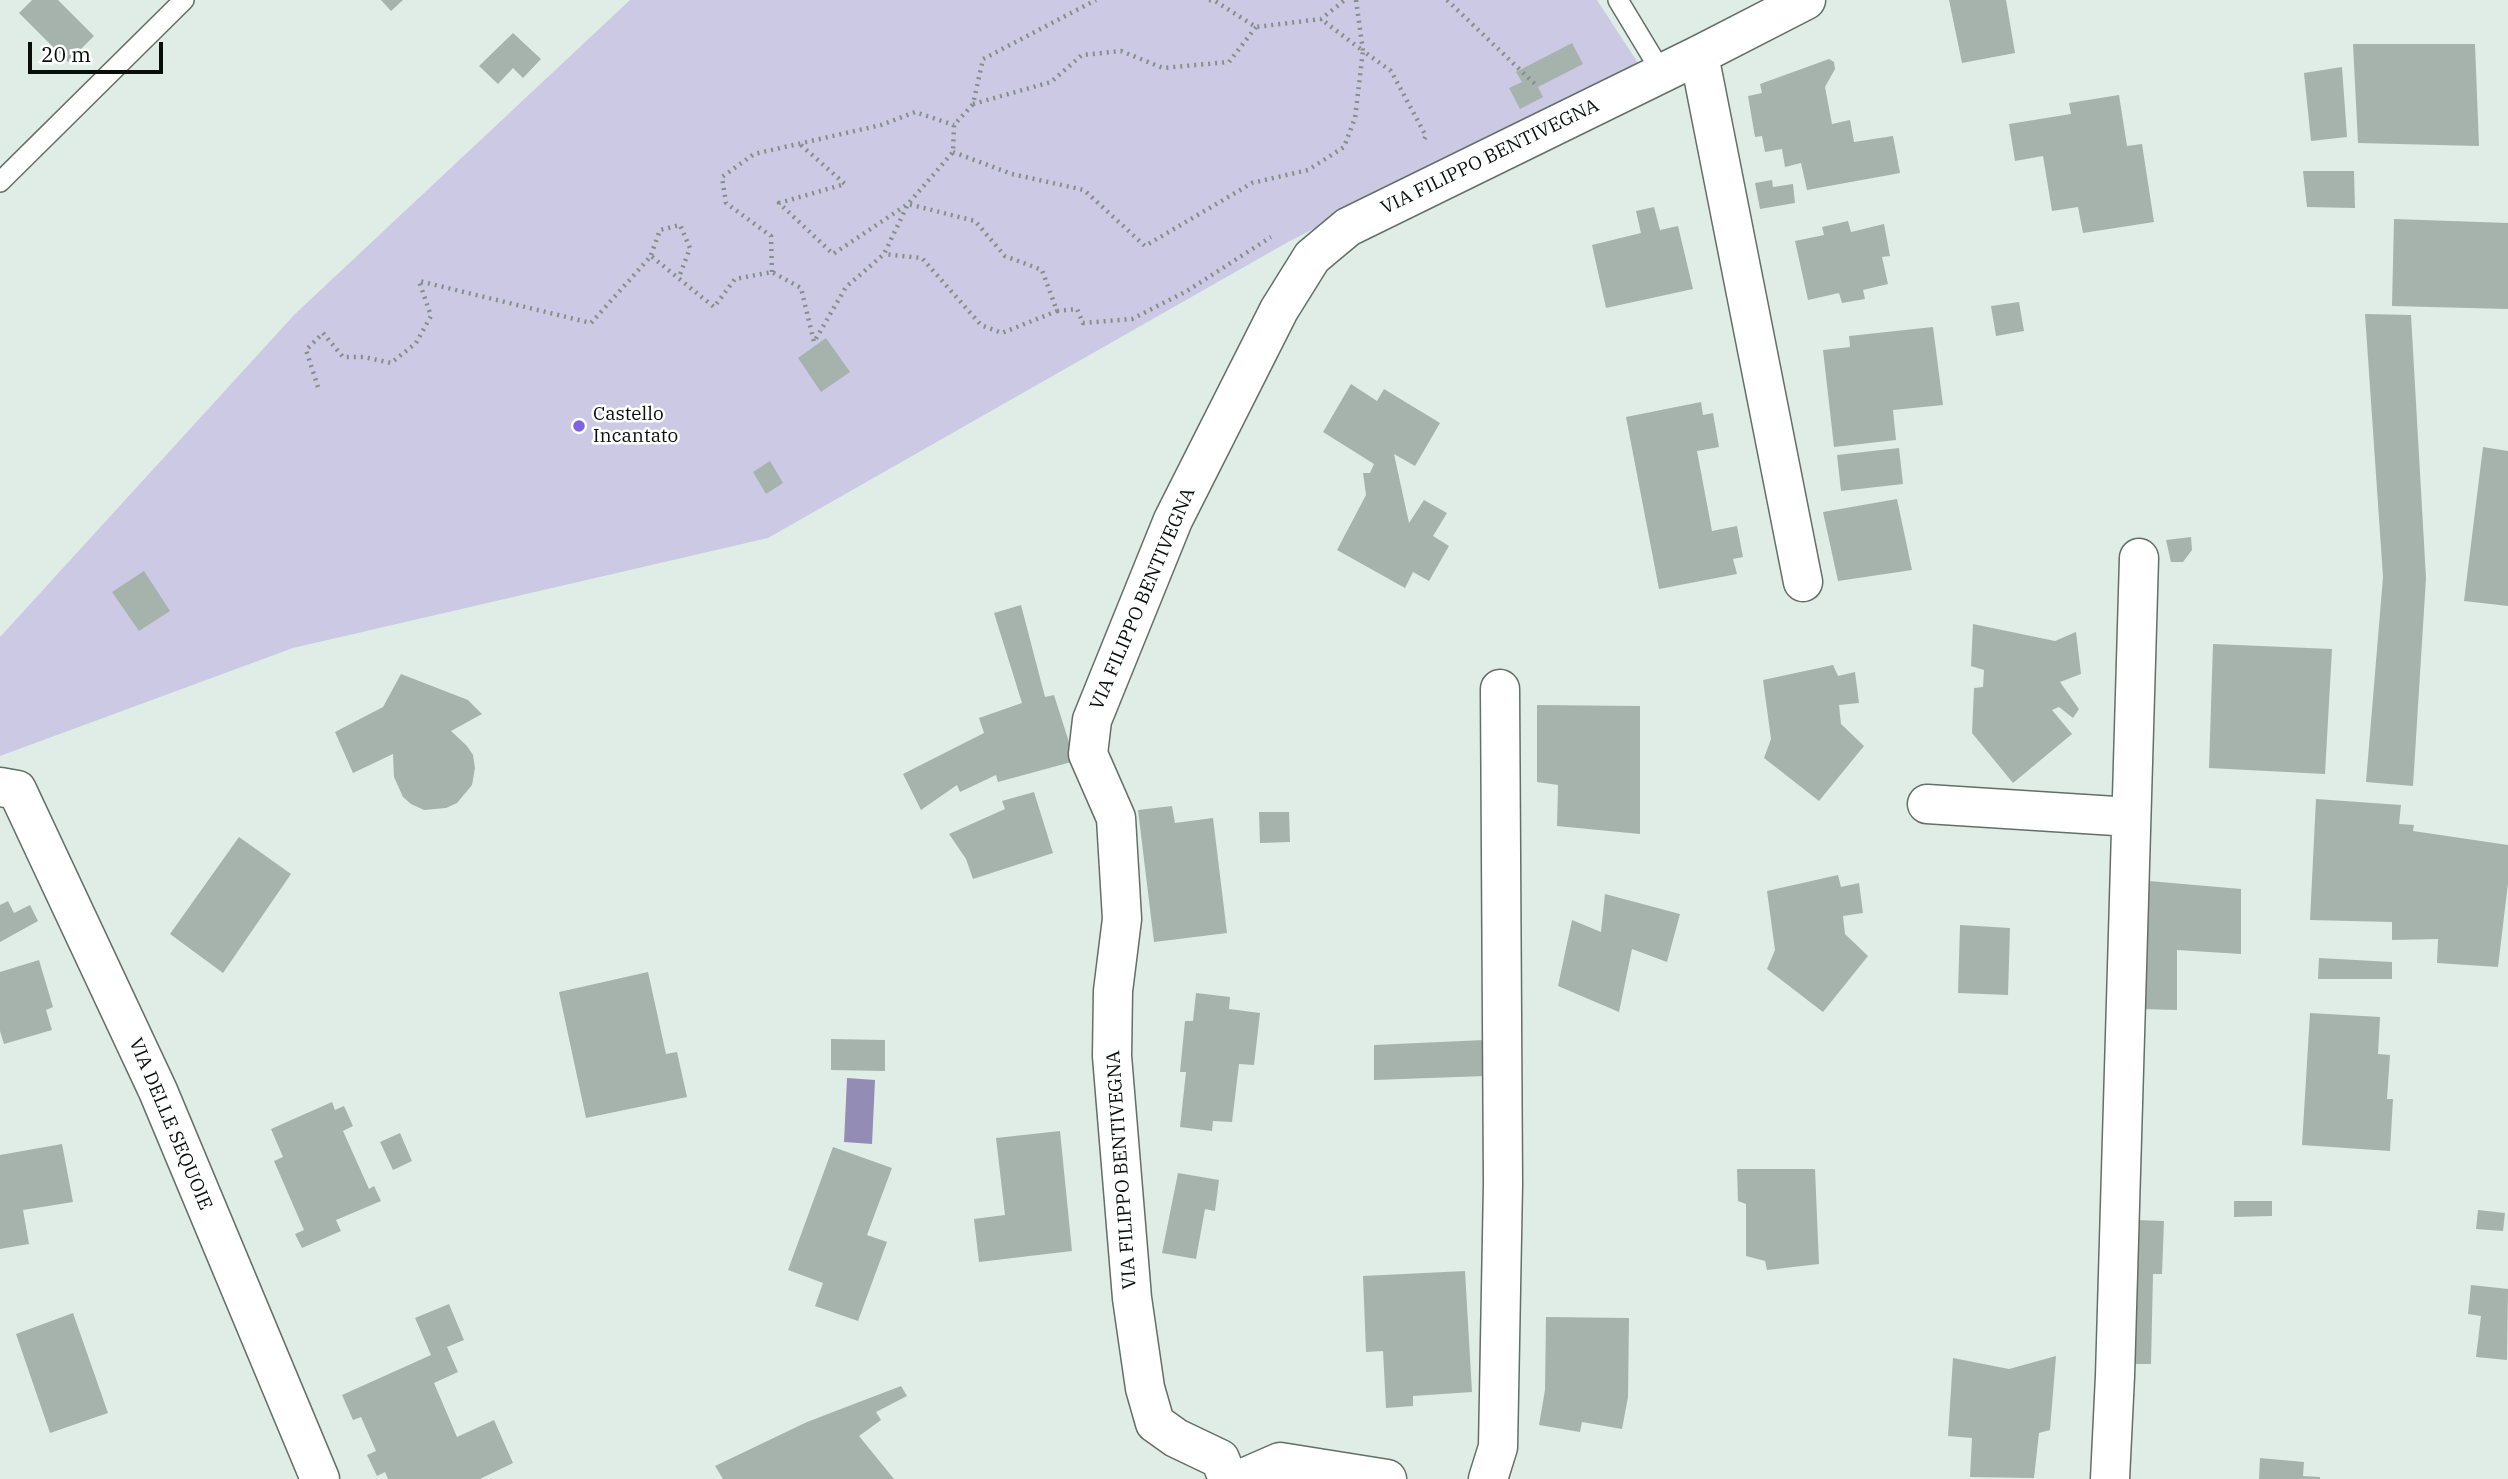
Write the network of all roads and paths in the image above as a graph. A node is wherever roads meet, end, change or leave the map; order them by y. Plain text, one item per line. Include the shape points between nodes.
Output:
1 (184, 0) edge
2 (1096, 0) edge
3 (1209, 0) edge
4 (1345, 0) edge
5 (1356, 0) edge
6 (1447, 0) edge
7 (1618, 0) edge
8 (1806, 0) edge
9 (1321, 19) junction
10 (1256, 27) junction
11 (1363, 51) junction
12 (1699, 55) junction
13 (1662, 73) junction
14 (973, 104) junction
15 (1569, 117) junction
16 (954, 125) junction
17 (801, 145) junction
18 (953, 152) junction
19 (1416, 153) dead end
20 (0, 182) edge
21 (908, 204) junction
22 (1280, 231) dead end
23 (884, 254) junction
24 (651, 256) junction
25 (772, 272) junction
26 (679, 277) junction
27 (1057, 311) junction
28 (318, 387) dead end
29 (2139, 558) dead end
30 (1803, 582) dead end
31 (1500, 689) dead end
32 (0, 787) edge
33 (1927, 804) dead end
34 (2131, 817) junction
35 (1308, 1473) edge
36 (320, 1479) edge
37 (1228, 1479) edge
38 (1241, 1479) edge
39 (1387, 1479) edge
40 (1488, 1479) edge
41 (2110, 1479) edge

1 - 20 lane
2 - 14 path via 984,59
3 - 10 path
4 - 9 path
5 - 11 path
6 - 15 path
7 - 13 lane
8 - 12 street, VIA FILIPPO BENTIVEGNA
9 - 10 path
9 - 11 path
10 - 14 path via 1229,62 1163,68 1121,51 1082,55 1051,82
11 - 18 path via 1355,118 1344,147 1308,170 1252,183 1145,246 1084,190 1012,174
11 - 19 path via 1391,71 1426,136
12 - 13 street, VIA FILIPPO BENTIVEGNA
12 - 30 street
13 - 15 street, VIA FILIPPO BENTIVEGNA
14 - 16 path
15 - 37 street, VIA FILIPPO BENTIVEGNA via 1348,227 1312,257 1279,310 1173,520 1093,720 1088,754 1116,818 1122,919 1113,991 1112,1056 1132,1298 1145,1388 1155,1423 1220,1459
16 - 17 path via 915,112
16 - 18 path
17 - 21 path via 845,184 779,203 833,254
17 - 25 path via 754,155 722,177 726,203 771,236
18 - 21 path
21 - 23 path
21 - 27 path via 975,221 1005,256 1042,270
22 - 27 path via 1187,291 1132,319 1083,323 1077,309
23 - 25 path via 846,287 814,342 801,288
23 - 27 path via 922,258 981,326 1002,333
24 - 26 path
24 - 26 path via 660,230 680,225 690,248
24 - 28 path via 592,323 419,281 431,316 416,342 391,363 365,356 343,357 323,333 306,350
25 - 26 path via 734,279 714,307
29 - 34 street
31 - 40 street via 1503,1184 1498,1447
32 - 36 street, VIA DELLE SEQUOIE via 17,790 152,1079
33 - 34 street
34 - 41 street
35 - 38 street via 1280,1462
35 - 39 street

